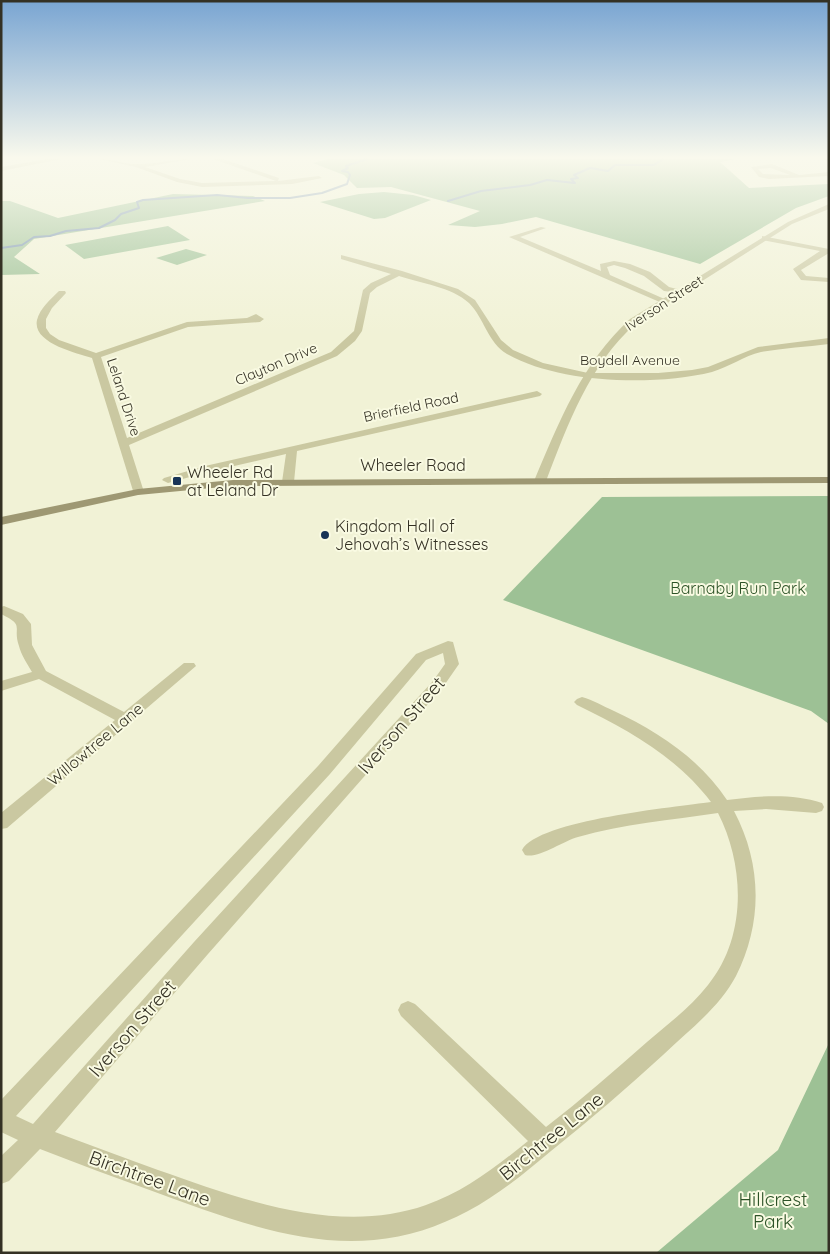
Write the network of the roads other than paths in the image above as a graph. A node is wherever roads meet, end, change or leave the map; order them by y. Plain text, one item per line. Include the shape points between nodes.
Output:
1 (800, 218) edge
2 (543, 228) dead end
3 (765, 238) junction
4 (827, 251) edge
5 (344, 256) dead end
6 (399, 273) junction
7 (606, 276) junction
8 (829, 280) edge
9 (681, 291) junction
10 (62, 293) dead end
11 (664, 301) junction
12 (250, 319) dead end
13 (829, 341) edge
14 (96, 356) junction
15 (588, 376) junction
16 (537, 394) dead end
17 (124, 443) junction
18 (292, 449) junction
19 (168, 480) dead end
20 (829, 480) edge
21 (540, 481) junction
22 (288, 482) junction
23 (138, 492) junction
24 (1, 521) edge
25 (4, 610) dead end
26 (189, 666) dead end
27 (40, 674) junction
28 (1, 686) edge
29 (582, 702) dead end
30 (126, 719) junction
31 (723, 807) junction
32 (816, 807) dead end
33 (1, 822) edge
34 (531, 850) dead end
35 (408, 1010) dead end
36 (1, 1116) edge
37 (1, 1121) edge
38 (36, 1137) junction
39 (545, 1142) junction
40 (1, 1173) edge

1 - 3 street, Iverson Street
2 - 7 street via 513,237
3 - 4 street
3 - 9 street, Iverson Street
4 - 8 street via 797,268 804,278
5 - 6 street, Boydell Avenue
6 - 15 street, Boydell Avenue via 464,296 498,342 510,352 552,368
6 - 17 street, Clayton Drive via 366,292 358,331 334,354
7 - 9 street via 603,266 618,264 647,274 667,289
7 - 11 street
9 - 11 street, Iverson Street
10 - 14 street, Leland Drive via 45,309 41,324 44,334 60,344
11 - 15 street, Iverson Street via 622,330
12 - 14 street via 187,325
13 - 15 street, Boydell Avenue via 758,350 692,373
14 - 17 street, Leland Drive
15 - 21 street, Iverson Street
16 - 18 street, Brierfield Road
17 - 23 street, Leland Drive
18 - 19 street, Brierfield Road
18 - 22 street
20 - 21 main road, Wheeler Road
21 - 22 main road, Wheeler Road
22 - 23 main road, Wheeler Road via 203,485
23 - 24 main road, Wheeler Road
25 - 27 street via 24,624 25,645
26 - 30 street, Willowtree Lane
27 - 28 street
27 - 30 street
29 - 31 street, Birchtree Lane via 641,731 668,749
30 - 33 street, Willowtree Lane
31 - 32 street via 778,801
31 - 34 street via 600,825 561,835
31 - 39 street, Birchtree Lane via 742,848 748,878 747,910 740,943 727,973 710,997 685,1021
35 - 39 street
36 - 38 street, Iverson Street via 318,777 421,657 448,645 452,664 438,684
37 - 38 street, Birchtree Lane
38 - 39 street, Birchtree Lane via 212,1200 330,1229 406,1223 444,1211 493,1183
38 - 40 street, Iverson Street

